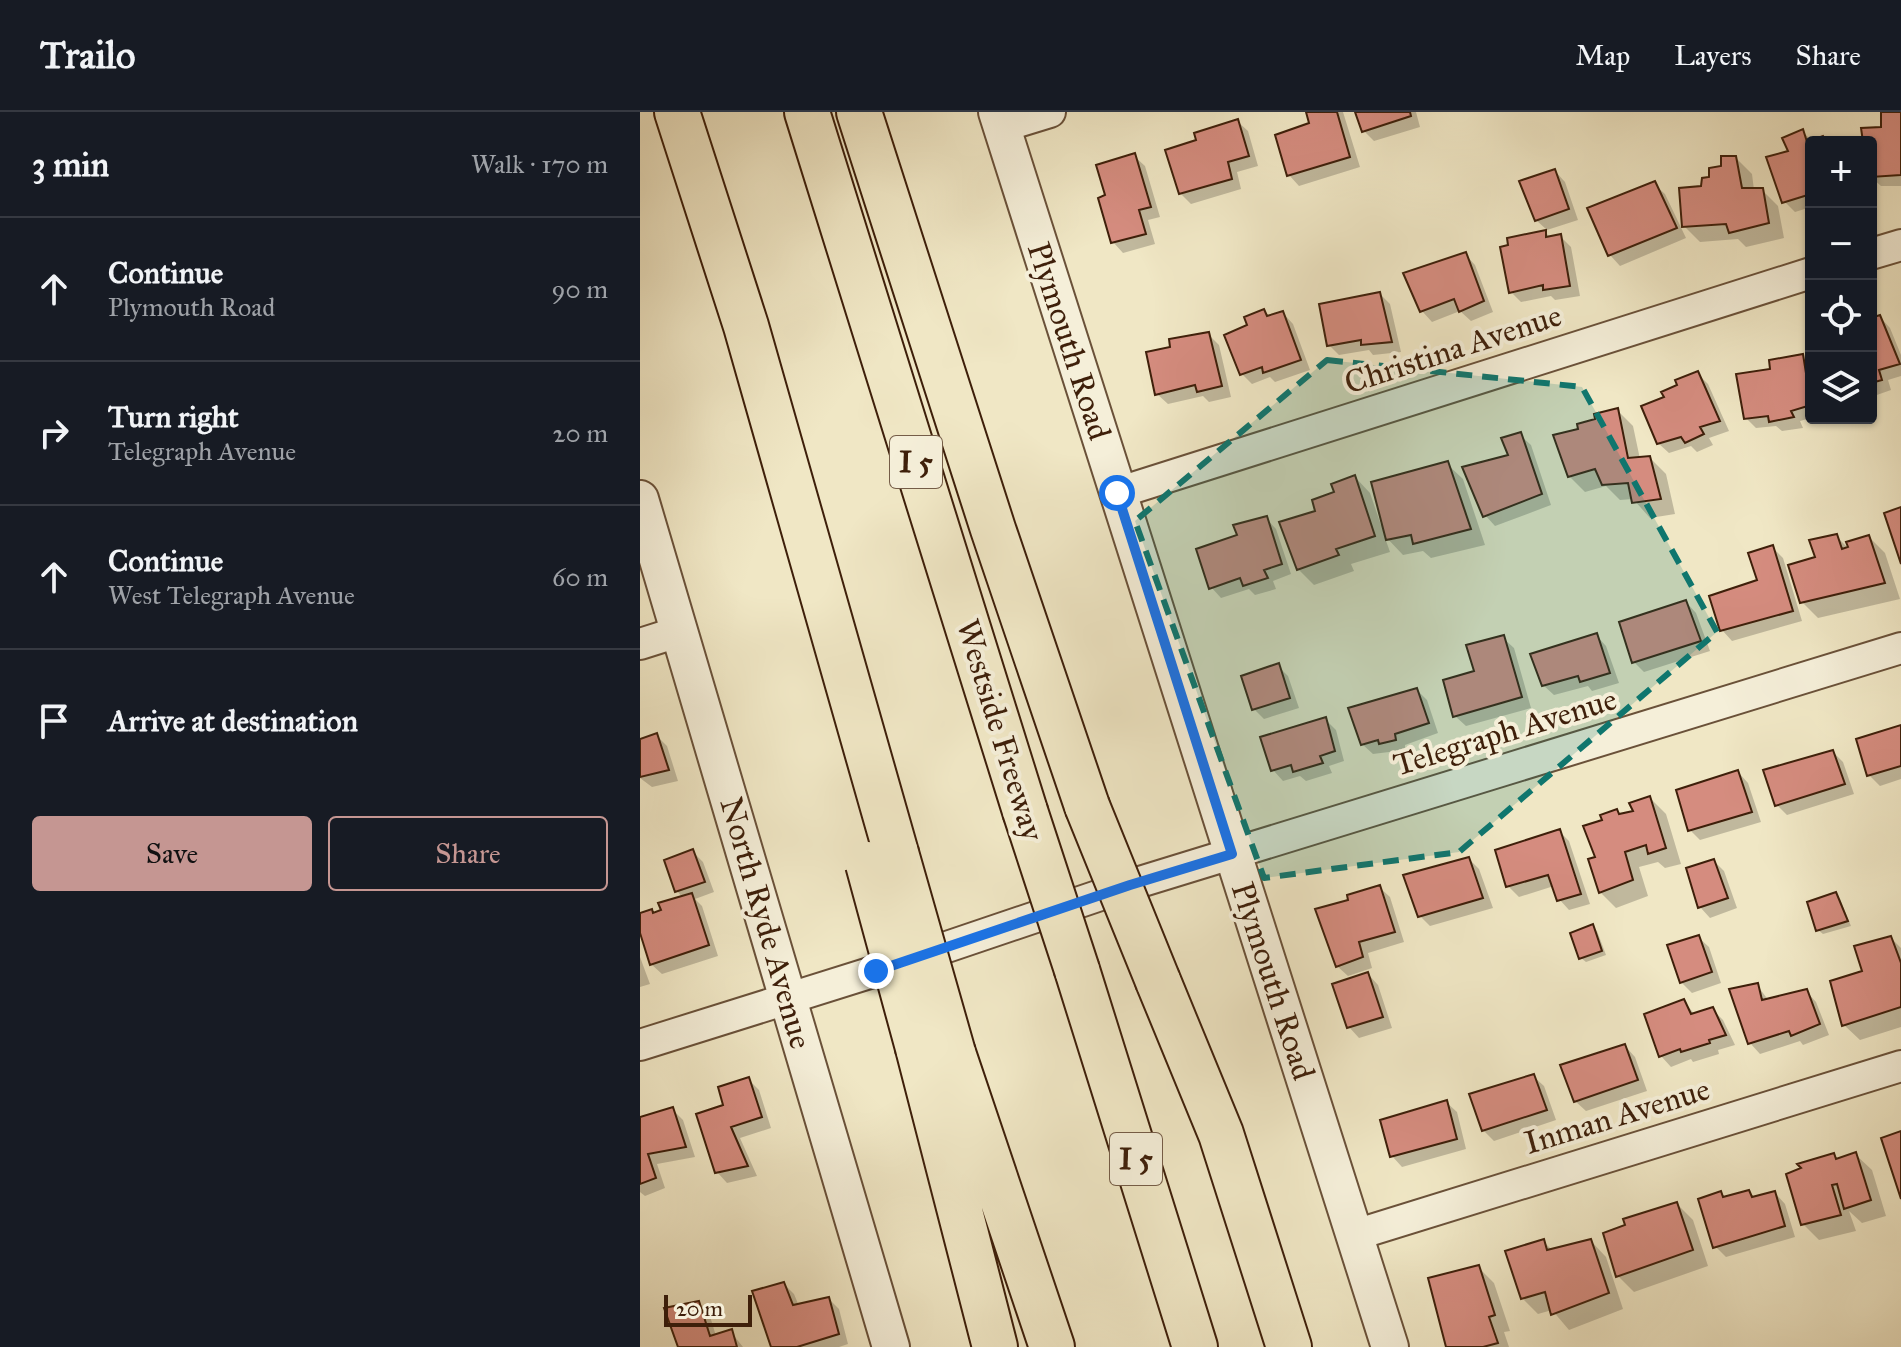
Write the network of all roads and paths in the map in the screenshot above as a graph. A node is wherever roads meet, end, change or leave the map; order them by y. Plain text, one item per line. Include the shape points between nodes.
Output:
1 (677, 112) edge
2 (807, 112) edge
3 (859, 112) edge
4 (1050, 112) edge
5 (999, 120) edge
6 (1901, 245) edge
7 (1877, 252) edge
8 (1805, 275) edge
9 (1117, 493) junction
10 (640, 499) edge
11 (681, 631) junction
12 (640, 644) edge
13 (1901, 648) edge
14 (1232, 854) junction
15 (787, 999) junction
16 (640, 1045) edge
17 (936, 1050) junction
18 (1901, 1066) edge
19 (1355, 1235) junction
20 (891, 1347) edge
21 (995, 1347) edge
22 (1052, 1347) edge
23 (1195, 1347) edge
24 (1289, 1347) edge
25 (1390, 1347) edge

1 - 17 highway, bridge via 746,326 778,545 882,857
2 - 23 highway, Westside Freeway / I 5, bridge
3 - 24 highway, bridge via 1087,806 1221,1134
4 - 5 street
5 - 9 street, Plymouth Road
6 - 7 street
8 - 9 street, Christina Avenue
9 - 14 street, Plymouth Road
10 - 11 street, North Ryde Avenue
11 - 12 street
11 - 15 street, North Ryde Avenue
13 - 14 street, Telegraph Avenue
14 - 15 street, Telegraph Avenue
14 - 19 street, Plymouth Road
15 - 16 street, Telegraph Avenue
15 - 20 street, North Ryde Avenue
17 - 21 highway
17 - 22 highway
18 - 19 street, Inman Avenue
19 - 25 street, Plymouth Road

